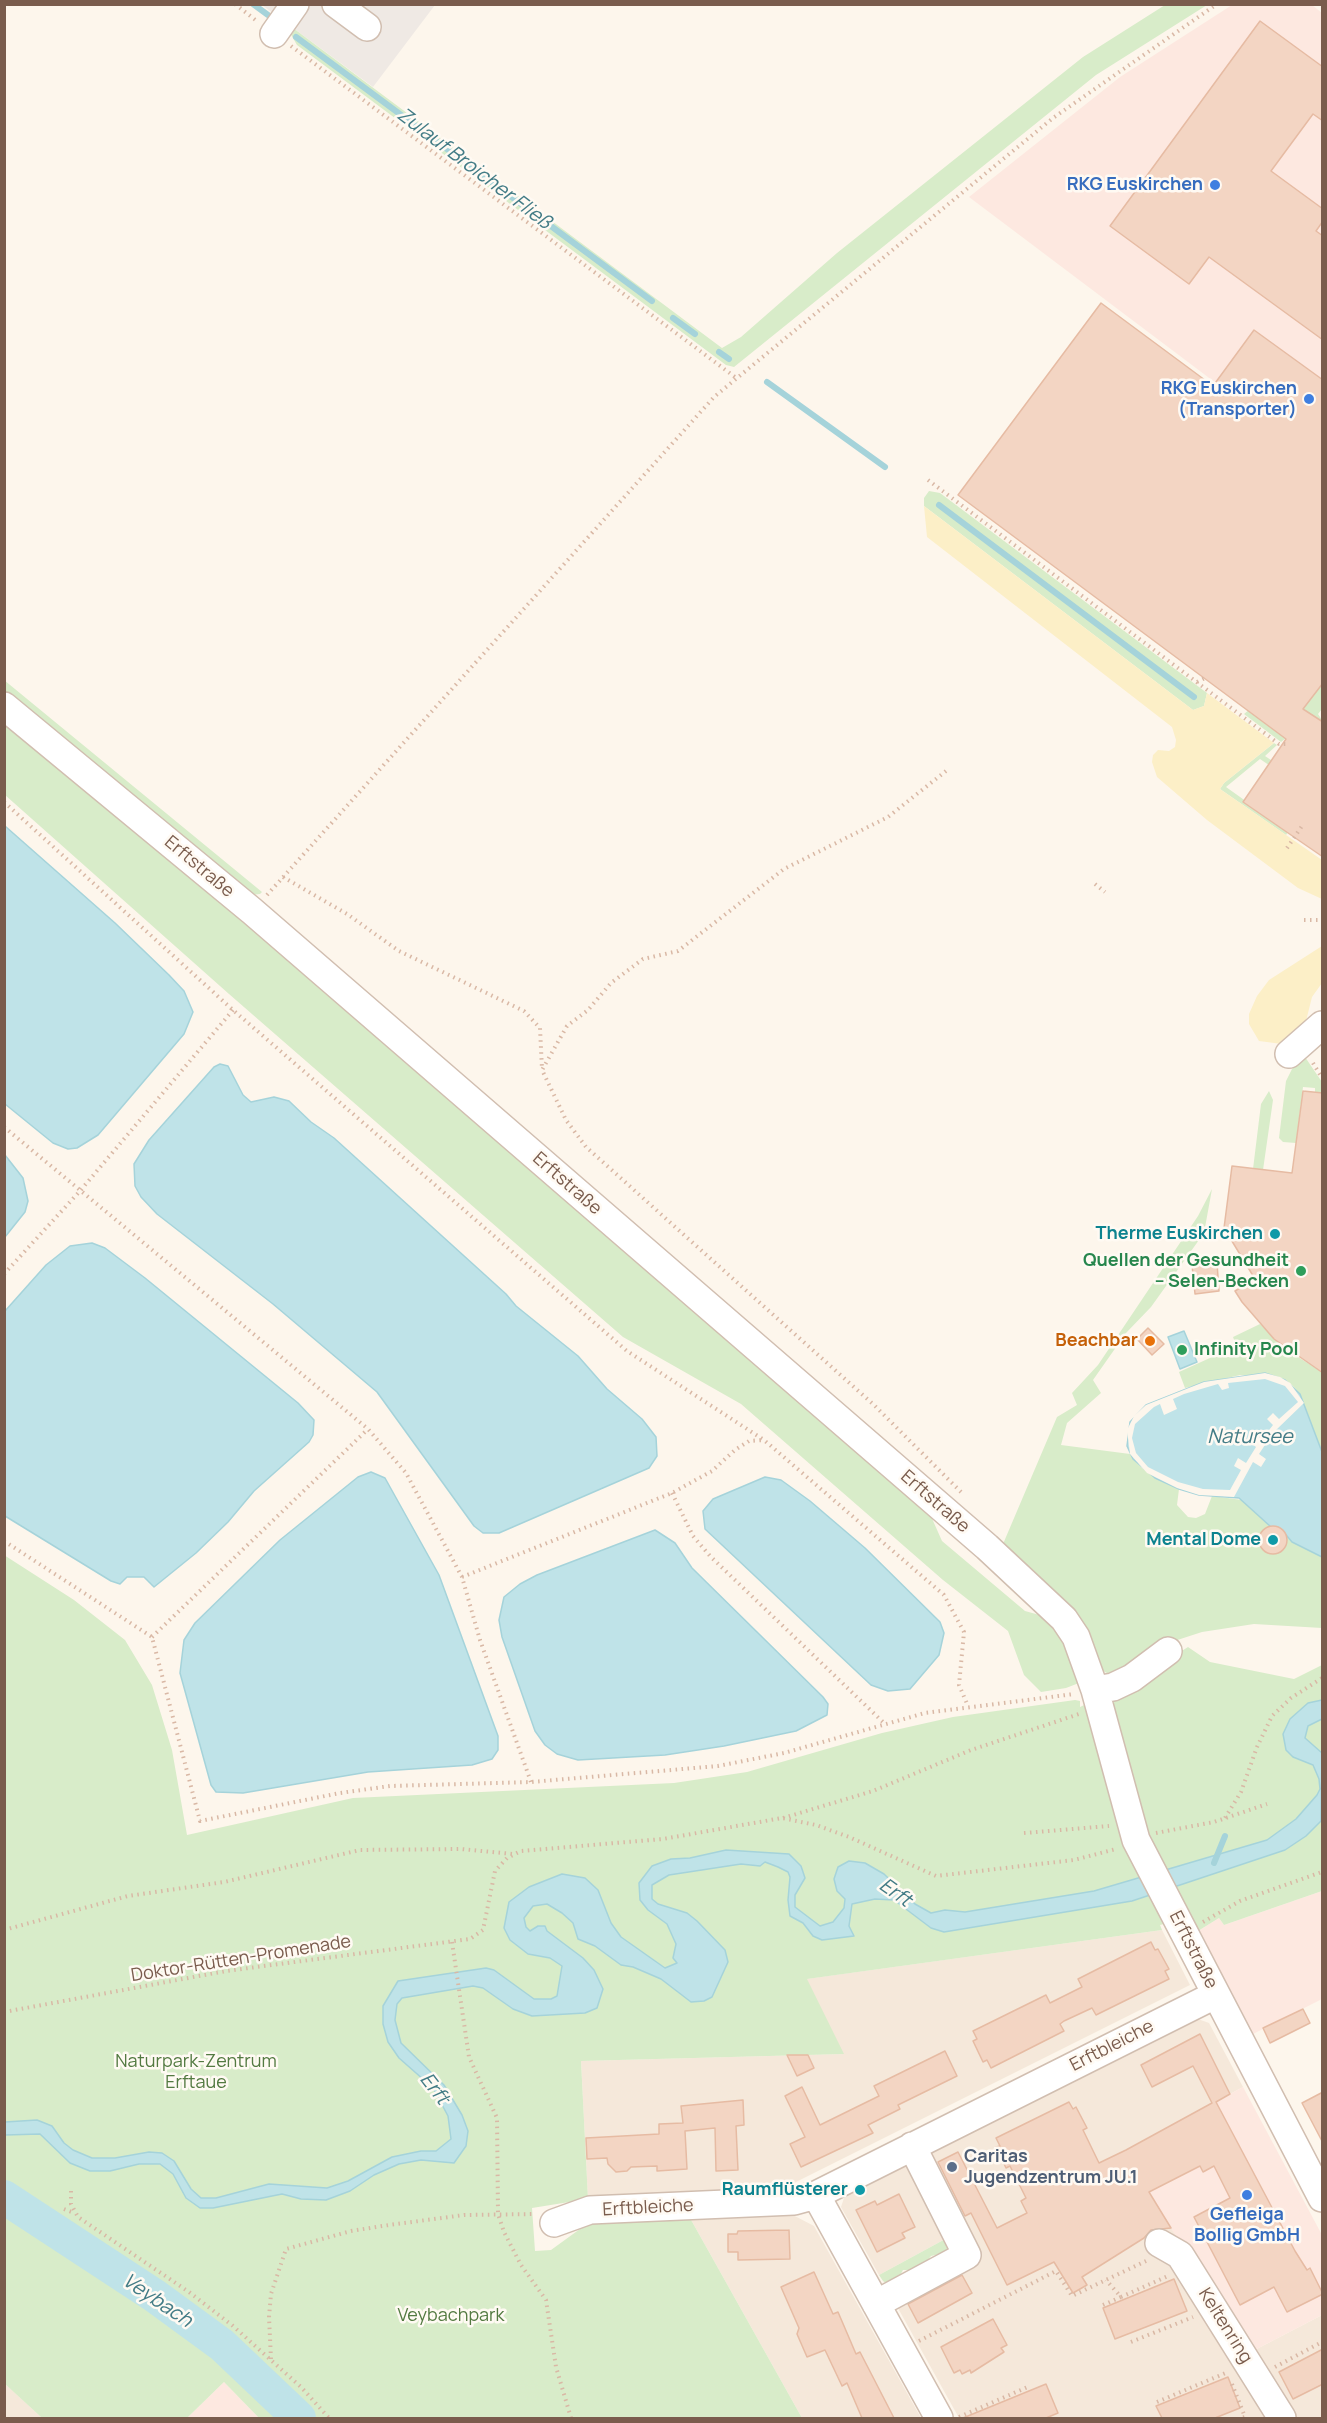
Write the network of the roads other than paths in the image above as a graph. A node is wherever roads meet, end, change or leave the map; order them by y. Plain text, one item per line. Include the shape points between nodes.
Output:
1 (295, 4) edge
2 (336, 4) edge
3 (367, 27) dead end
4 (274, 34) road end
5 (4, 706) edge
6 (1323, 1025) edge
7 (1289, 1054) dead end
8 (1168, 1651) dead end
9 (1097, 1698) junction
10 (1215, 1995) junction
11 (912, 2145) junction
12 (816, 2195) junction
13 (1323, 2198) edge
14 (543, 2218) road end
15 (1172, 2253) road end
16 (876, 2304) junction
17 (939, 2418) edge
18 (1282, 2418) edge

1 - 4 street
2 - 3 street
5 - 9 street, Erftstraße via 252,911 1044,1599 1076,1637
6 - 7 street
8 - 9 street
9 - 10 street, Erftstraße via 1136,1837
10 - 11 street, Erftbleiche
10 - 13 street, Erftstraße
11 - 12 street, Erftbleiche
11 - 16 street via 967,2255
12 - 14 street, Erftbleiche via 794,2201 590,2210
12 - 16 street
15 - 18 street, Keltenring via 1211,2305 1244,2370
16 - 17 street

